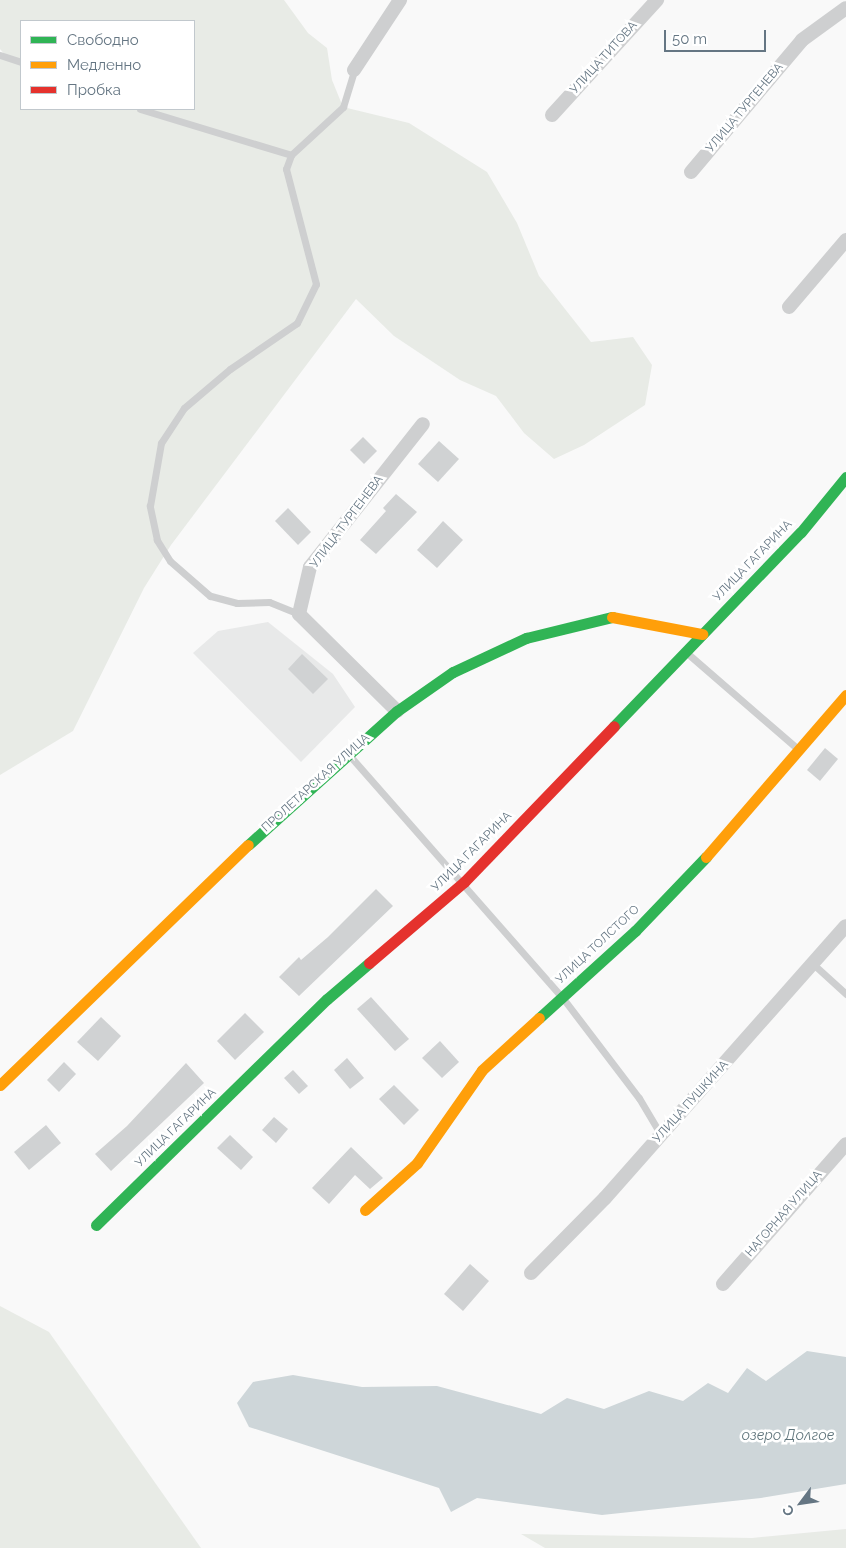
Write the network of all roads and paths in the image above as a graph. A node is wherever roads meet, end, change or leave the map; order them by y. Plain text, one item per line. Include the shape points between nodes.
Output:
1 (400, 0) edge
2 (657, 0) edge
3 (846, 8) edge
4 (0, 55) edge
5 (20, 62) edge
6 (354, 70) joint
7 (143, 110) edge
8 (552, 115) dead end
9 (291, 155) junction
10 (691, 172) dead end
11 (846, 240) edge
12 (789, 307) dead end
13 (422, 424) dead end
14 (846, 477) edge
15 (299, 614) junction
16 (702, 634) junction
17 (686, 652) junction
18 (846, 695) edge
19 (397, 711) junction
20 (799, 750) junction
21 (348, 755) junction
22 (464, 882) junction
23 (846, 926) edge
24 (812, 963) junction
25 (846, 994) edge
26 (562, 997) junction
27 (0, 1085) edge
28 (662, 1135) junction
29 (846, 1144) edge
30 (366, 1210) dead end
31 (96, 1225) dead end
32 (531, 1274) dead end
33 (723, 1284) dead end

1 - 6 street
2 - 8 street, УЛИЦА ТИТОВА
3 - 10 street, УЛИЦА ТУРГЕНЕВА via 802,40
4 - 5 lane
6 - 9 lane via 344,108
7 - 9 lane
9 - 15 lane via 286,169 316,284 297,323 230,369 184,408 161,443 150,506 156,540 170,561 210,596 237,603 269,602
11 - 12 street
13 - 15 street, УЛИЦА ТУРГЕНЕВА via 310,567
14 - 16 street, УЛИЦА ГАГАРИНА via 801,532
15 - 19 street
16 - 17 street, УЛИЦА ГАГАРИНА
16 - 19 street, ПРОЛЕТАРСКАЯ УЛИЦА via 614,617 526,638 453,672
17 - 20 lane
17 - 22 street, УЛИЦА ГАГАРИНА
18 - 20 street, УЛИЦА ТОЛСТОГО
19 - 21 street, ПРОЛЕТАРСКАЯ УЛИЦА
20 - 26 street, УЛИЦА ТОЛСТОГО via 732,830 635,931
21 - 22 lane via 447,869
21 - 27 street, ПРОЛЕТАРСКАЯ УЛИЦА via 261,832
22 - 26 lane via 486,913
22 - 31 street, УЛИЦА ГАГАРИНА via 327,999
23 - 24 street, УЛИЦА ПУШКИНА
24 - 25 lane
24 - 28 street, УЛИЦА ПУШКИНА
26 - 28 lane via 639,1098
26 - 30 street, УЛИЦА ТОЛСТОГО via 482,1070 460,1106 416,1163
28 - 32 street, УЛИЦА ПУШКИНА
29 - 33 street, НАГОРНАЯ УЛИЦА

